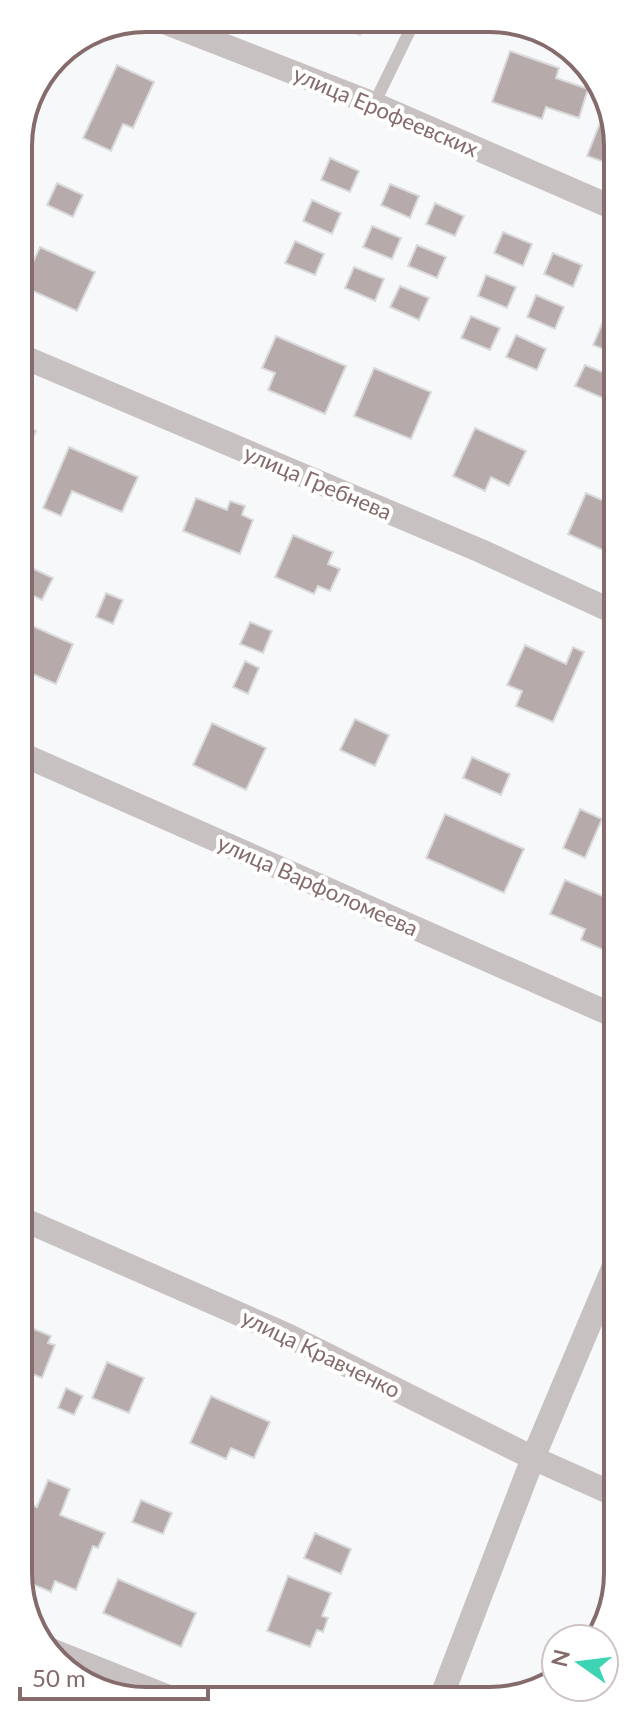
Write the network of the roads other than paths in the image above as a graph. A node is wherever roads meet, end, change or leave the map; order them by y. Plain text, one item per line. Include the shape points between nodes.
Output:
1 (190, 32) edge
2 (409, 32) edge
3 (374, 104) junction
4 (604, 204) edge
5 (32, 361) edge
6 (604, 607) edge
7 (32, 759) edge
8 (604, 1011) edge
9 (32, 1223) edge
10 (604, 1290) edge
11 (533, 1458) junction
12 (604, 1490) edge
13 (72, 1659) edge
14 (143, 1687) edge
15 (445, 1687) edge

1 - 3 street, улица Ерофеевских
2 - 3 lane
3 - 4 street, улица Ерофеевских
5 - 6 street, улица Гребнева
7 - 8 street, улица Варфоломеева
9 - 11 street, улица Кравченко via 287,1335
10 - 11 street
11 - 12 street, улица Кравченко
11 - 15 street
13 - 14 street

